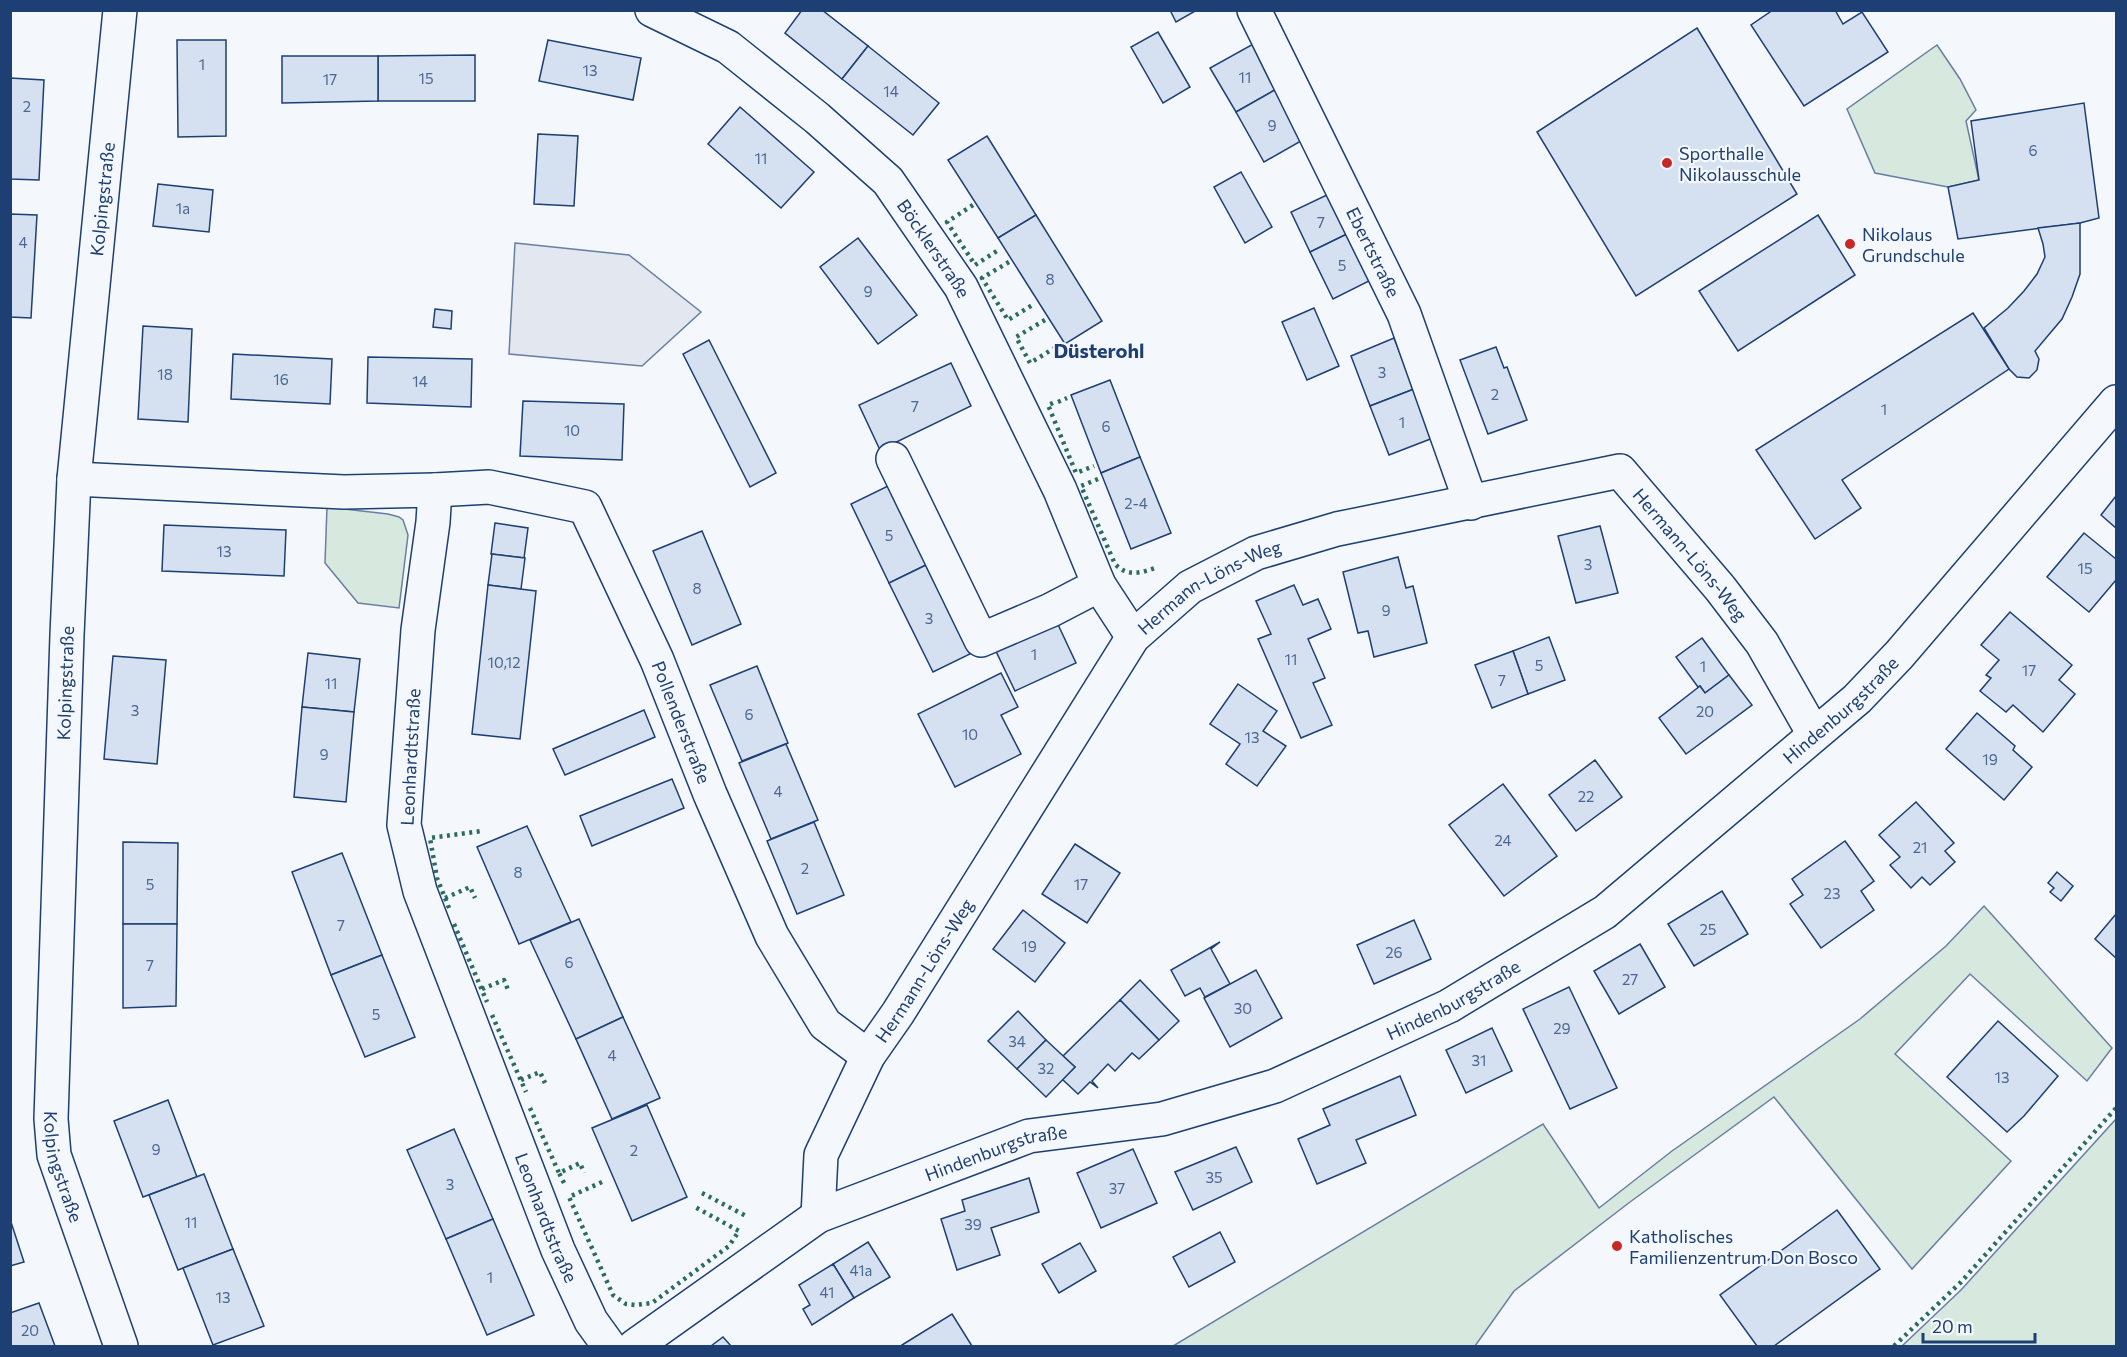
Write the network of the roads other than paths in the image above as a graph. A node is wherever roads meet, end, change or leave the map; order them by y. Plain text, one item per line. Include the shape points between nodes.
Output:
1 (120, 10) edge
2 (652, 10) edge
3 (1254, 10) edge
4 (2116, 402) edge
5 (893, 459) dead end
6 (74, 479) junction
7 (435, 490) junction
8 (1471, 503) junction
9 (1099, 585) junction
10 (1133, 637) junction
11 (1814, 734) junction
12 (868, 1056) junction
13 (818, 1216) junction
14 (121, 1347) edge
15 (609, 1347) edge
16 (635, 1347) edge

1 - 6 street, Kolpingstraße
2 - 9 street, Böcklerstraße via 728,47 818,118 888,181 961,287 1060,490
3 - 8 street, Ebertstraße via 1404,314
4 - 11 street, Hindenburgstraße via 1899,655 1857,699
5 - 9 street via 981,640
6 - 7 street via 344,492
6 - 14 street, Kolpingstraße via 51,1119 54,1155
7 - 12 street, Pollenderstraße via 489,488 585,507 657,660 772,936 825,1024
7 - 15 street, Leonhardtstraße via 418,630 404,825 420,891 558,1250 591,1321
8 - 10 street, Hermann-Löns-Weg via 1336,530 1256,553 1190,587
8 - 11 street, Hermann-Löns-Weg via 1620,471 1762,643
9 - 10 street, Böcklerstraße
10 - 12 street, Hermann-Löns-Weg
11 - 13 street, Hindenburgstraße via 1605,912 1449,1006 1275,1086 1162,1119 1029,1136
12 - 13 street, Hermann-Löns-Weg via 821,1155
13 - 16 street, Hindenburgstraße

